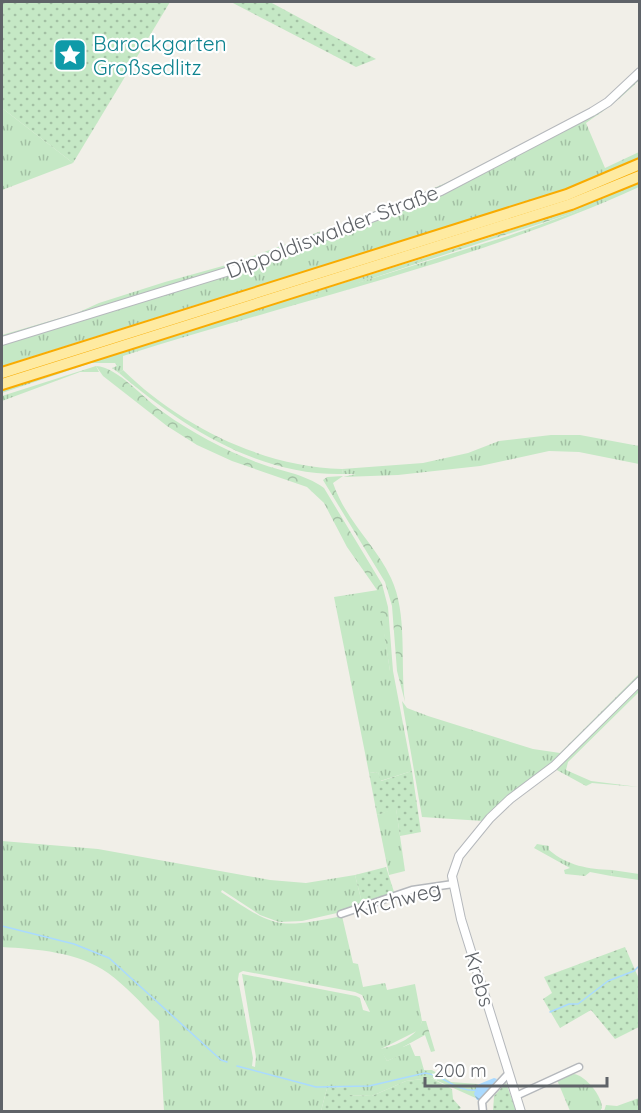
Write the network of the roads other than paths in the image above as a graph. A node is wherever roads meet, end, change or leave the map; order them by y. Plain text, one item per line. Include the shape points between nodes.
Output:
1 (639, 72) edge
2 (639, 164) edge
3 (639, 176) edge
4 (2, 340) edge
5 (2, 373) edge
6 (2, 384) edge
7 (639, 681) edge
8 (453, 884) junction
9 (341, 914) dead end
10 (579, 1067) dead end
11 (508, 1074) junction
12 (516, 1096) junction
13 (483, 1112) edge
14 (521, 1112) edge

1 - 4 street, Dippoldiswalder Straße via 592,112 441,191 255,263
2 - 5 highway via 567,195
3 - 6 highway via 540,214
7 - 8 street via 554,766 482,826 459,856
8 - 9 street, Kirchweg via 412,890
8 - 11 street, Krebs
10 - 12 street
11 - 12 street, Krebs
11 - 13 street via 482,1102
12 - 14 street, Krebs

